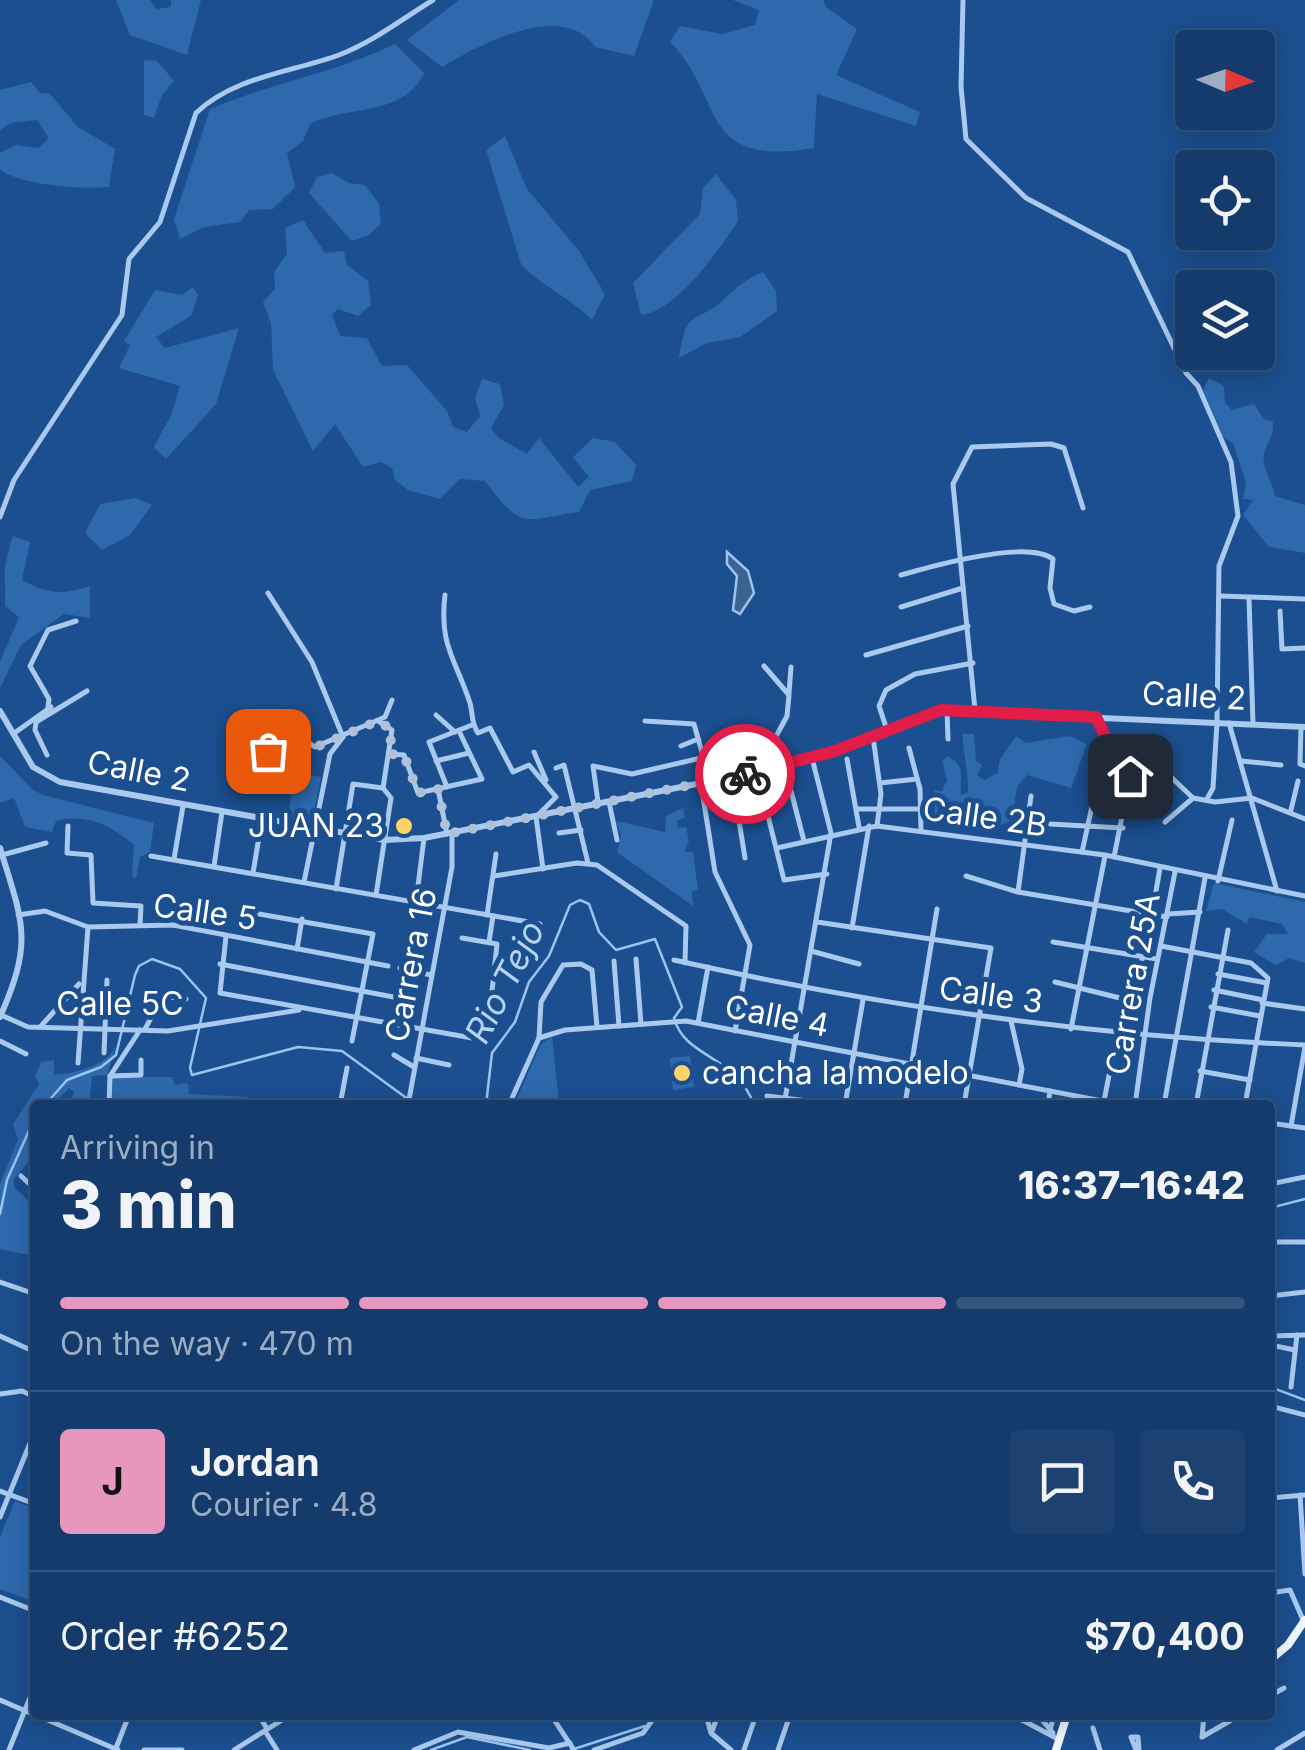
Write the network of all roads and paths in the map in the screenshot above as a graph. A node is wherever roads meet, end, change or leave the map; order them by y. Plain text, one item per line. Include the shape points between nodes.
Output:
1 (433, 0) edge
2 (963, 0) edge
3 (1083, 508) dead end
4 (0, 517) edge
5 (960, 559) junction
6 (900, 575) dead end
7 (964, 588) junction
8 (268, 593) dead end
9 (445, 595) dead end
10 (1220, 596) junction
11 (1249, 598) junction
12 (1305, 600) edge
13 (901, 607) dead end
14 (1090, 607) dead end
15 (1280, 610) dead end
16 (76, 621) dead end
17 (968, 626) junction
18 (1305, 648) edge
19 (866, 654) dead end
20 (972, 662) junction
21 (764, 666) dead end
22 (791, 667) dead end
23 (87, 692) dead end
24 (789, 695) junction
25 (392, 700) dead end
26 (52, 707) junction
27 (0, 710) edge
28 (948, 710) junction
29 (975, 710) junction
30 (436, 715) dead end
31 (1096, 717) junction
32 (378, 721) junction
33 (646, 722) dead end
34 (1217, 722) junction
35 (1229, 723) junction
36 (1253, 724) junction
37 (472, 725) junction
38 (1303, 727) edge
39 (887, 730) junction
40 (457, 732) junction
41 (13, 734) junction
42 (873, 737) junction
43 (342, 738) junction
44 (1106, 738) junction
45 (698, 739) junction
46 (948, 739) dead end
47 (681, 746) dead end
48 (909, 748) dead end
49 (268, 751) dead end
50 (766, 751) junction
51 (534, 752) dead end
52 (469, 753) junction
53 (389, 754) junction
54 (47, 755) dead end
55 (702, 756) junction
56 (812, 758) junction
57 (1101, 758) junction
58 (848, 760) dead end
59 (436, 761) junction
60 (1241, 761) junction
61 (784, 764) junction
62 (1281, 765) dead end
63 (1305, 766) edge
64 (556, 768) dead end
65 (758, 772) junction
66 (732, 777) junction
67 (917, 779) junction
68 (1298, 781) dead end
69 (880, 782) junction
70 (546, 783) junction
71 (701, 784) junction
72 (447, 787) junction
73 (382, 788) junction
74 (438, 789) junction
75 (1031, 796) dead end
76 (1193, 798) junction
77 (1252, 798) junction
78 (1206, 799) junction
79 (609, 802) junction
80 (598, 804) junction
81 (183, 806) junction
82 (578, 808) junction
83 (882, 808) junction
84 (857, 809) junction
85 (922, 810) junction
86 (1291, 810) junction
87 (222, 812) junction
88 (536, 817) junction
89 (1305, 818) edge
90 (262, 819) junction
91 (1232, 820) dead end
92 (1165, 822) dead end
93 (1030, 823) junction
94 (68, 826) dead end
95 (873, 826) junction
96 (1089, 826) junction
97 (313, 828) junction
98 (859, 828) junction
99 (1123, 828) junction
100 (582, 830) junction
101 (920, 831) junction
102 (559, 833) dead end
103 (831, 833) junction
104 (345, 834) junction
105 (450, 834) junction
106 (424, 838) junction
107 (384, 840) junction
108 (616, 840) dead end
109 (804, 841) junction
110 (46, 843) dead end
111 (1023, 846) junction
112 (777, 848) junction
113 (1082, 852) junction
114 (496, 854) dead end
115 (2, 856) edge
116 (150, 856) dead end
117 (1106, 856) junction
118 (745, 858) dead end
119 (1114, 858) junction
120 (174, 859) junction
121 (588, 863) junction
122 (214, 866) junction
123 (1160, 868) junction
124 (543, 870) junction
125 (1176, 871) junction
126 (253, 873) junction
127 (827, 874) junction
128 (494, 876) junction
129 (966, 876) dead end
130 (1206, 878) junction
131 (1218, 881) junction
132 (304, 882) junction
133 (336, 889) junction
134 (1277, 891) junction
135 (1018, 892) junction
136 (376, 896) junction
137 (1305, 896) edge
138 (416, 902) junction
139 (1096, 904) junction
140 (444, 908) junction
141 (937, 909) dead end
142 (1200, 912) junction
143 (259, 914) dead end
144 (1152, 914) junction
145 (18, 915) junction
146 (490, 916) junction
147 (1168, 916) junction
148 (302, 919) junction
149 (817, 922) junction
150 (540, 924) dead end
151 (140, 925) junction
152 (88, 927) junction
153 (852, 928) junction
154 (1228, 930) dead end
155 (226, 936) junction
156 (462, 938) dead end
157 (932, 939) junction
158 (489, 942) junction
159 (1053, 942) dead end
160 (1161, 946) junction
161 (1085, 948) junction
162 (297, 949) junction
163 (811, 951) junction
164 (1192, 951) junction
165 (1222, 956) junction
166 (636, 959) dead end
167 (1142, 959) junction
168 (1157, 959) junction
169 (674, 960) dead end
170 (367, 962) junction
171 (614, 962) dead end
172 (685, 963) junction
173 (220, 964) junction
174 (859, 964) dead end
175 (388, 966) dead end
176 (708, 967) junction
177 (400, 968) dead end
178 (746, 974) junction
179 (1218, 974) junction
180 (432, 975) junction
181 (107, 980) dead end
182 (1268, 981) junction
183 (1054, 982) dead end
184 (80, 983) junction
185 (805, 985) junction
186 (1078, 989) junction
187 (1214, 990) junction
188 (362, 992) junction
189 (404, 998) dead end
190 (186, 999) dead end
191 (1124, 999) junction
192 (862, 1000) junction
193 (492, 1001) dead end
194 (1263, 1002) junction
195 (1211, 1007) junction
196 (921, 1008) junction
197 (1305, 1009) edge
198 (299, 1010) junction
199 (0, 1016) edge
200 (980, 1016) junction
201 (1260, 1016) junction
202 (356, 1019) junction
203 (1011, 1021) junction
204 (698, 1023) junction
205 (641, 1024) junction
206 (41, 1026) junction
207 (619, 1026) junction
208 (80, 1028) junction
209 (104, 1028) junction
210 (597, 1028) junction
211 (142, 1030) junction
212 (421, 1030) junction
213 (1072, 1030) junction
214 (735, 1032) junction
215 (1118, 1036) junction
216 (539, 1038) junction
217 (1143, 1038) junction
218 (1174, 1039) junction
219 (0, 1040) edge
220 (1205, 1040) junction
221 (352, 1041) dead end
222 (489, 1042) dead end
223 (794, 1042) junction
224 (1256, 1043) junction
225 (1305, 1046) edge
226 (104, 1053) dead end
227 (854, 1053) junction
228 (26, 1054) dead end
229 (394, 1054) dead end
230 (416, 1058) junction
231 (141, 1060) dead end
232 (1304, 1061) edge
233 (78, 1063) dead end
234 (448, 1064) dead end
235 (911, 1064) junction
236 (414, 1067) junction
237 (347, 1068) dead end
238 (1200, 1071) junction
239 (110, 1076) junction
240 (969, 1076) junction
241 (1250, 1080) junction
242 (1019, 1086) junction
243 (1301, 1090) edge
244 (1050, 1091) junction
245 (767, 1096) dead end
246 (906, 1098) dead end
247 (108, 1100) edge
248 (341, 1100) edge
249 (409, 1100) edge
250 (511, 1100) edge
251 (778, 1100) edge
252 (784, 1100) edge
253 (843, 1100) edge
254 (965, 1100) edge
255 (1049, 1100) edge
256 (1091, 1100) edge
257 (1101, 1100) edge
258 (1136, 1100) edge
259 (1165, 1100) edge
260 (1197, 1100) edge
261 (1247, 1100) edge
262 (1275, 1124) edge
263 (1291, 1126) junction
264 (1305, 1128) edge
265 (21, 1176) dead end
266 (1305, 1177) edge
267 (1275, 1183) edge
268 (30, 1184) edge
269 (1275, 1242) edge
270 (1305, 1242) edge
271 (0, 1282) edge
272 (30, 1292) edge
273 (1305, 1292) edge
274 (1275, 1295) edge
275 (1297, 1335) junction
276 (1305, 1335) edge
277 (0, 1336) edge
278 (1275, 1336) edge
279 (30, 1347) edge
280 (1275, 1347) edge
281 (1295, 1350) junction
282 (1291, 1387) dead end
283 (0, 1394) edge
284 (30, 1395) edge
285 (1275, 1407) edge
286 (1304, 1415) edge
287 (1305, 1425) edge
288 (30, 1443) edge
289 (0, 1491) edge
290 (10, 1495) junction
291 (1302, 1495) edge
292 (1275, 1498) edge
293 (30, 1502) edge
294 (0, 1518) edge
295 (1305, 1574) edge
296 (1275, 1592) edge
297 (0, 1597) edge
298 (30, 1609) edge
299 (1304, 1621) edge
300 (1275, 1656) edge
301 (1284, 1688) dead end
302 (1275, 1693) edge
303 (30, 1698) edge
304 (0, 1700) edge
305 (25, 1710) junction
306 (30, 1712) edge
307 (47, 1720) edge
308 (127, 1720) edge
309 (261, 1720) edge
310 (282, 1720) edge
311 (554, 1720) edge
312 (652, 1720) edge
313 (707, 1720) edge
314 (716, 1720) edge
315 (754, 1720) edge
316 (788, 1720) edge
317 (1022, 1720) edge
318 (1042, 1720) edge
319 (1053, 1720) edge
320 (1065, 1720) edge
321 (1204, 1720) edge
322 (1231, 1720) edge
323 (1093, 1728) dead end
324 (266, 1730) junction
325 (1050, 1730) junction
326 (1305, 1733) edge
327 (711, 1734) junction
328 (1135, 1737) dead end
329 (1058, 1738) junction
330 (571, 1746) edge
331 (117, 1749) edge
332 (161, 1749) edge
333 (9, 1750) edge
334 (144, 1750) edge
335 (182, 1750) edge
336 (234, 1750) edge
337 (277, 1750) edge
338 (414, 1750) edge
339 (594, 1750) edge
340 (731, 1750) edge
341 (744, 1750) edge
342 (778, 1750) edge
343 (1056, 1750) edge
344 (1100, 1750) edge
345 (1138, 1750) edge
346 (1277, 1750) edge

1 - 4 street via 368,42 208,100 189,127 160,222 129,259 122,316 14,480
2 - 10 street via 966,139 1026,198 1128,252 1212,417 1231,462 1238,516 1220,566
3 - 5 street via 1064,448 972,447 951,495
5 - 6 street
5 - 7 street
5 - 14 street via 1046,554 1054,567 1054,604 1074,611
7 - 13 street
7 - 17 street
8 - 43 street via 312,662
9 - 37 street via 440,624 472,707
10 - 11 street
10 - 34 street
11 - 12 street
11 - 36 street
15 - 18 street via 1282,648
16 - 26 street via 48,630 30,666
17 - 19 street
17 - 20 street
20 - 29 street
20 - 39 street via 915,674 886,690 879,706
21 - 24 street
22 - 24 street
23 - 26 street
24 - 50 street via 787,716
25 - 32 street
26 - 41 street
26 - 54 street via 35,726
27 - 41 street, Calle 2
28 - 29 street, Calle 2
28 - 39 street, Calle 2
28 - 46 street
29 - 31 street, Calle 2
30 - 40 street
31 - 34 street, Calle 2
31 - 44 street
32 - 43 street
32 - 53 street via 392,730
33 - 45 street via 694,724
34 - 35 street, Calle 2
34 - 78 street
35 - 36 street, Calle 2
35 - 60 street
36 - 38 street, Calle 2
37 - 40 street
37 - 70 street via 478,733 490,728 512,772 529,766
38 - 63 street
39 - 42 street, Calle 2
40 - 52 street
40 - 59 street via 428,742
41 - 81 street, Calle 2 via 40,774
42 - 56 street, Calle 2
42 - 69 street
43 - 49 street
43 - 97 street via 330,754
44 - 57 street
44 - 76 street
45 - 47 street
45 - 55 street
48 - 67 street
50 - 55 street via 758,745
50 - 65 street
51 - 70 street
52 - 59 street
52 - 72 street via 482,779
53 - 73 street
53 - 74 street via 404,755 418,793
55 - 80 street via 632,774 592,766
56 - 61 street, Calle 2
56 - 103 street
57 - 96 street
57 - 99 street via 1130,776
58 - 84 street
59 - 72 street
60 - 62 street
60 - 77 street
61 - 65 street, Calle 2
61 - 109 street
64 - 82 street via 564,766
65 - 66 street, Calle 2
65 - 112 street
66 - 71 street, Calle 2
66 - 118 street
67 - 69 street
67 - 85 street
68 - 86 street
69 - 83 street
70 - 88 street via 556,797
71 - 79 street, Calle 2
71 - 178 street via 715,872 750,945
72 - 74 street
73 - 104 street via 353,784
73 - 107 street via 391,798
74 - 105 street, Carrera 16
75 - 93 street
76 - 78 street
76 - 92 street
77 - 78 street
77 - 86 street
77 - 134 street
79 - 80 street, Calle 2
79 - 108 street
80 - 82 street, Calle 2
81 - 87 street, Calle 2
81 - 120 street
82 - 88 street, Calle 2
82 - 100 street
83 - 84 street, Calle 2B
83 - 85 street, Calle 2B
83 - 95 street
84 - 98 street
85 - 101 street
86 - 89 street
87 - 90 street, Calle 2
87 - 122 street
88 - 105 street, Calle 2
88 - 124 street
90 - 97 street, Calle 2
90 - 126 street
91 - 131 street
93 - 96 street
93 - 111 street
94 - 151 street via 67,853 91,855 92,903 140,906
95 - 98 street, Calle 2B
95 - 101 street, Calle 2B
95 - 153 street
96 - 99 street
96 - 113 street
97 - 104 street, Calle 2
97 - 132 street
98 - 103 street, Calle 2B
99 - 119 street
100 - 102 street
100 - 121 street
101 - 111 street, Calle 2B
103 - 109 street, Calle 2B
103 - 127 street
104 - 107 street, Calle 2
104 - 133 street
105 - 106 street, Calle 2
105 - 140 street, Carrera 16 via 456,846
106 - 107 street, Calle 2
106 - 138 street
107 - 136 street
109 - 112 street, Calle 2B
110 - 115 street
111 - 113 street, Calle 2B
111 - 135 street
112 - 127 street via 784,880
113 - 117 street, Calle 2B
114 - 128 street, Carrera 16
115 - 145 street
116 - 120 street
117 - 119 street, Calle 2B
117 - 139 street
119 - 123 street, Calle 2B
120 - 122 street
121 - 124 street
121 - 172 street via 686,926
122 - 126 street
123 - 125 street, Calle 2B
123 - 144 street
124 - 128 street
125 - 130 street, Calle 2B
125 - 147 street, Carrera 25A
126 - 132 street
127 - 149 street
128 - 146 street, Carrera 16
129 - 135 street
130 - 131 street, Calle 2B
130 - 142 street
131 - 134 street, Calle 2B
132 - 133 street
133 - 136 street
134 - 137 street, Calle 2B
135 - 139 street
136 - 138 street
138 - 140 street
139 - 144 street
139 - 161 street
140 - 146 street
140 - 180 street, Carrera 16
141 - 157 street
142 - 147 street
142 - 164 street
143 - 148 street
144 - 147 street
145 - 152 street, Calle 5 via 45,911
145 - 199 street via 24,954
146 - 150 street
146 - 158 street, Carrera 16
147 - 160 street, Carrera 25A
148 - 162 street
148 - 170 street via 374,934
149 - 153 street
149 - 163 street
151 - 152 street, Calle 5
151 - 155 street, Calle 5
152 - 184 street
153 - 157 street
154 - 165 street
155 - 162 street, Calle 5
155 - 173 street
156 - 158 street
157 - 196 street
157 - 200 street via 992,948
158 - 193 street, Carrera 16 via 497,944
159 - 161 street
160 - 164 street
160 - 168 street, Carrera 25A
161 - 167 street
161 - 186 street
162 - 170 street, Calle 5
163 - 174 street
163 - 185 street
164 - 165 street
164 - 218 street
165 - 179 street
165 - 182 street via 1251,963
166 - 205 street
167 - 168 street
167 - 191 street
168 - 217 street, Carrera 25A
169 - 172 street, Calle 3
170 - 175 street, Calle 5
170 - 188 street
171 - 207 street
172 - 176 street, Calle 3
173 - 188 street
173 - 198 street via 220,993
176 - 178 street, Calle 3
176 - 204 street
177 - 180 street
178 - 185 street, Calle 3
178 - 214 street
179 - 182 street
179 - 187 street
180 - 212 street, Carrera 16
181 - 209 street
182 - 194 street
183 - 186 street
184 - 206 street
184 - 208 street
185 - 192 street, Calle 3
185 - 223 street
186 - 191 street
186 - 213 street
187 - 194 street
187 - 195 street
188 - 189 street
188 - 202 street
190 - 211 street via 163,996
191 - 215 street
192 - 196 street, Calle 3
192 - 227 street
194 - 197 street
194 - 201 street
195 - 201 street
195 - 220 street
196 - 200 street, Calle 3
196 - 235 street
198 - 202 street
198 - 211 street, Calle 5C
199 - 206 street, Calle 5C
200 - 203 street, Calle 3
200 - 240 street
201 - 224 street
202 - 212 street
202 - 221 street
203 - 213 street, Calle 3
203 - 242 street via 1022,1069
204 - 205 street, Calle 4
204 - 214 street, Calle 4
205 - 207 street, Calle 4
206 - 208 street, Calle 5C
207 - 210 street, Calle 4
208 - 209 street, Calle 5C
208 - 233 street
209 - 211 street, Calle 5C
209 - 226 street
210 - 216 street, Calle 4
210 - 216 street via 592,970 581,964 561,968 540,1002
211 - 239 street
212 - 222 street
212 - 230 street, Carrera 16
213 - 215 street, Calle 3
214 - 223 street, Calle 4
215 - 217 street, Calle 3
215 - 257 street
216 - 250 street
217 - 218 street, Calle 3
217 - 258 street, Carrera 25A
218 - 220 street, Calle 3
218 - 259 street
219 - 228 street
220 - 224 street, Calle 3
220 - 238 street
223 - 227 street, Calle 4
223 - 252 street
224 - 225 street, Calle 3
224 - 241 street
225 - 232 street
227 - 235 street, Calle 4
227 - 253 street
229 - 236 street
230 - 234 street
230 - 236 street, Carrera 16
231 - 239 street via 141,1075
232 - 243 street
235 - 240 street, Calle 4
235 - 246 street
236 - 249 street, Carrera 16
237 - 248 street
238 - 241 street
238 - 260 street
239 - 247 street
240 - 242 street, Calle 4
240 - 254 street
241 - 261 street
242 - 244 street, Calle 4
243 - 263 street
244 - 255 street
244 - 256 street, Calle 4
245 - 251 street
262 - 263 street
263 - 264 street
265 - 268 street
266 - 267 street
269 - 270 street
271 - 272 street
273 - 274 street
275 - 276 street
275 - 278 street
275 - 281 street
277 - 279 street
280 - 281 street
281 - 282 street
283 - 284 street
285 - 286 street
286 - 287 street
288 - 290 street
289 - 290 street
290 - 293 street
290 - 294 street
291 - 292 street
291 - 295 street
296 - 299 street via 1290,1590
297 - 298 street
299 - 300 main road
301 - 302 street
303 - 305 street
304 - 305 street
305 - 306 street
305 - 333 street
307 - 331 street
308 - 331 street
309 - 324 street
310 - 324 street
311 - 330 street
312 - 339 street via 643,1733
313 - 327 street
314 - 327 street
315 - 341 street
316 - 342 street
317 - 329 street
318 - 325 street
319 - 325 street
320 - 329 main road
321 - 322 street via 1202,1736
323 - 344 street
324 - 336 street
324 - 337 street
325 - 329 street
326 - 346 street
327 - 340 street
328 - 345 street
329 - 343 main road
330 - 338 street via 458,1732
332 - 334 street
332 - 335 street

